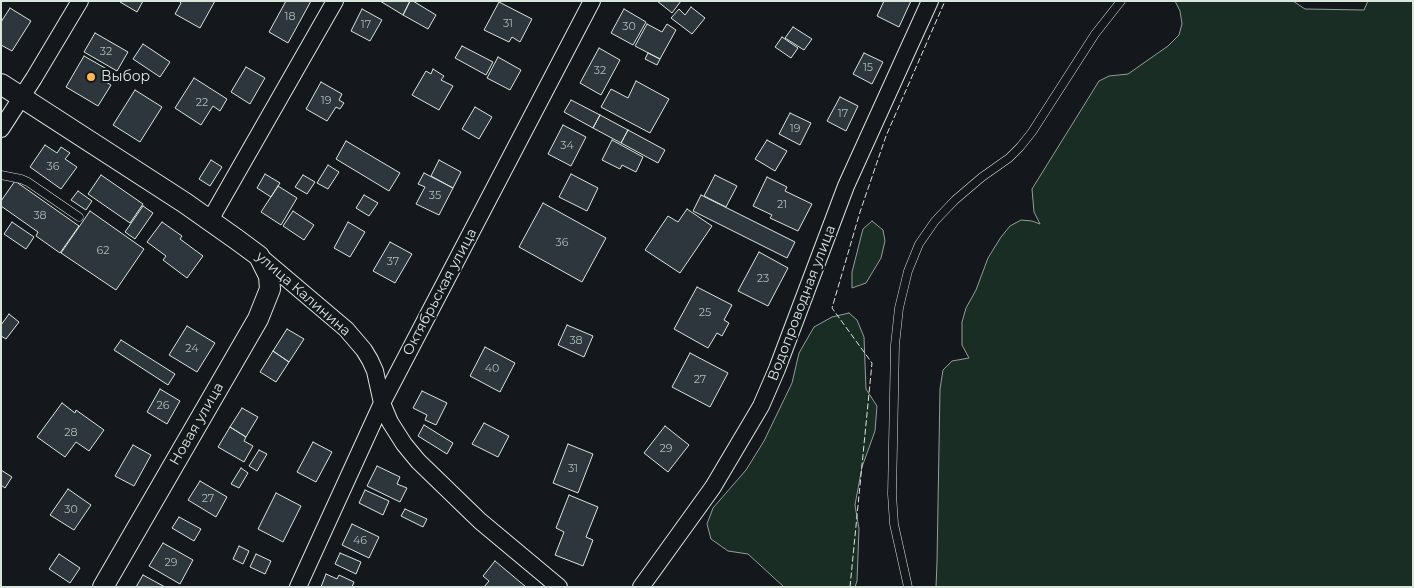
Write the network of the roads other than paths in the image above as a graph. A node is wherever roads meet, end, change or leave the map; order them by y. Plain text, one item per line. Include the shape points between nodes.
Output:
1 (80, 1) edge
2 (335, 1) edge
3 (592, 1) edge
4 (930, 1) edge
5 (1121, 1) edge
6 (1, 84) edge
7 (22, 97) junction
8 (1, 128) edge
9 (1, 175) edge
10 (79, 216) dead end
11 (210, 220) junction
12 (259, 256) junction
13 (382, 403) junction
14 (103, 587) edge
15 (298, 587) edge
16 (559, 587) edge
17 (641, 587) edge
18 (908, 587) edge

1 - 7 street
2 - 11 street
3 - 13 street, Октябрьская улица
4 - 17 street, Водопроводная улица via 846,186 761,406 713,487
5 - 18 lane via 1095,34 1032,132 1009,158 955,200 934,221 919,244 908,271 899,308 896,345 892,494 894,524
6 - 7 street, улица Калинина
7 - 8 street
7 - 11 street, улица Калинина
9 - 10 lane via 28,182
11 - 12 street, улица Калинина
12 - 13 street, улица Калинина via 355,339 375,371
12 - 14 street, Новая улица via 270,276 270,289 262,311
13 - 15 street, Октябрьская улица
13 - 16 street, улица Калинина via 395,432 418,461 480,521

